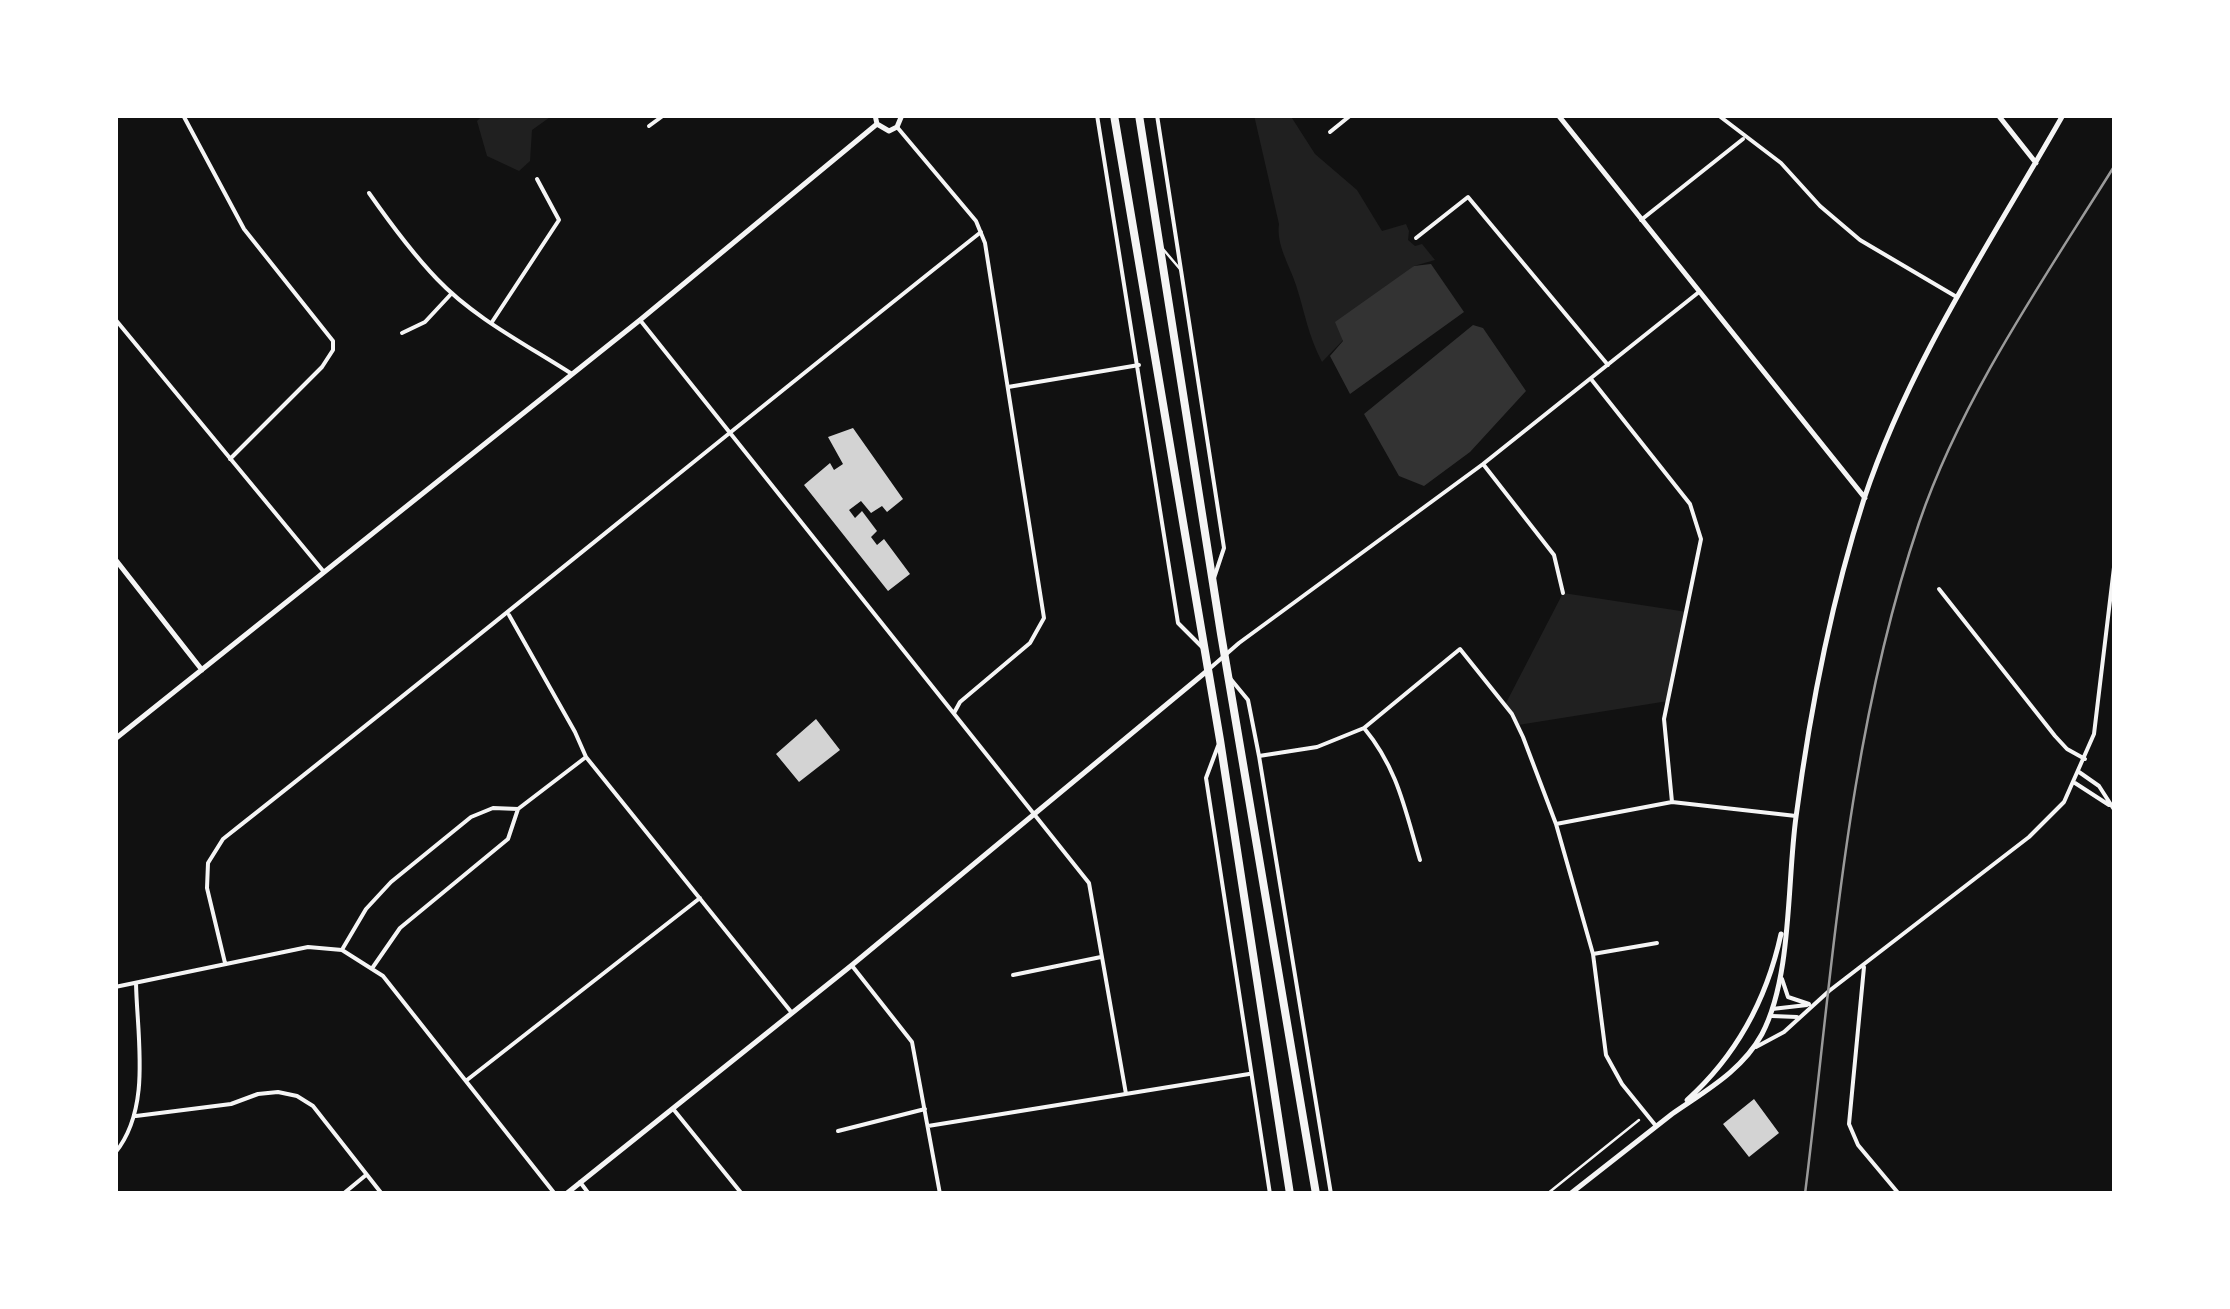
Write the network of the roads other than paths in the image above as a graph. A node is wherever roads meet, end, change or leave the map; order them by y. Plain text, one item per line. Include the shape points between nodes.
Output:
1 (182, 115) edge
2 (664, 115) edge
3 (875, 115) edge
4 (902, 115) edge
5 (1097, 115) edge
6 (1114, 115) edge
7 (1139, 115) edge
8 (1157, 115) edge
9 (1351, 115) edge
10 (1558, 115) edge
11 (1718, 115) edge
12 (1998, 115) edge
13 (2063, 115) edge
14 (877, 124) junction
15 (649, 126) dead end
16 (898, 127) junction
17 (1330, 132) dead end
18 (1744, 138) junction
19 (2036, 163) junction
20 (537, 178) dead end
21 (370, 193) dead end
22 (1642, 220) junction
23 (981, 232) junction
24 (1416, 238) dead end
25 (1162, 248) junction
26 (1181, 271) junction
27 (452, 292) junction
28 (1700, 292) junction
29 (1955, 296) junction
30 (115, 319) edge
31 (640, 320) junction
32 (492, 322) junction
33 (402, 333) dead end
34 (1138, 365) junction
35 (1608, 365) junction
36 (572, 374) junction
37 (1591, 378) junction
38 (1008, 387) junction
39 (729, 432) junction
40 (230, 458) junction
41 (1483, 464) junction
42 (1864, 498) junction
43 (115, 559) edge
44 (2115, 559) edge
45 (324, 572) junction
46 (1214, 578) junction
47 (1939, 590) dead end
48 (1563, 593) dead end
49 (508, 615) junction
50 (2106, 646) junction
51 (2115, 647) edge
52 (1205, 650) junction
53 (1225, 655) junction
54 (202, 670) junction
55 (1207, 671) junction
56 (1229, 677) junction
57 (954, 713) junction
58 (1364, 728) junction
59 (115, 739) edge
60 (1220, 740) junction
61 (1260, 756) junction
62 (586, 757) junction
63 (2085, 759) junction
64 (2079, 772) junction
65 (2073, 783) junction
66 (1672, 802) junction
67 (518, 809) junction
68 (2115, 812) edge
69 (1034, 814) junction
70 (1796, 816) junction
71 (1556, 824) junction
72 (1420, 860) dead end
73 (700, 898) junction
74 (1786, 911) junction
75 (1657, 943) dead end
76 (342, 950) junction
77 (1593, 954) junction
78 (1101, 957) junction
79 (225, 963) junction
80 (852, 965) junction
81 (373, 967) junction
82 (1864, 967) junction
83 (1780, 970) junction
84 (1013, 975) dead end
85 (136, 983) junction
86 (115, 988) edge
87 (1818, 1000) junction
88 (1810, 1004) junction
89 (1756, 1009) junction
90 (1771, 1012) junction
91 (792, 1013) junction
92 (1802, 1016) junction
93 (1749, 1053) junction
94 (1250, 1074) junction
95 (467, 1080) junction
96 (1126, 1094) junction
97 (674, 1110) junction
98 (925, 1110) junction
99 (1672, 1114) junction
100 (136, 1116) junction
101 (928, 1126) junction
102 (1656, 1126) junction
103 (838, 1131) dead end
104 (115, 1153) edge
105 (367, 1174) junction
106 (580, 1182) junction
107 (343, 1194) edge
108 (382, 1194) edge
109 (555, 1194) edge
110 (566, 1194) edge
111 (589, 1194) edge
112 (742, 1194) edge
113 (940, 1194) edge
114 (1270, 1194) edge
115 (1290, 1194) edge
116 (1316, 1194) edge
117 (1331, 1194) edge
118 (1570, 1194) edge
119 (1899, 1194) edge

1 - 40 street via 244,229 333,341 322,367
2 - 15 street
3 - 14 street
4 - 16 street
5 - 34 street
6 - 52 highway
7 - 25 highway
8 - 26 street
9 - 17 street
10 - 22 street
11 - 18 street
12 - 19 street
13 - 19 street
14 - 16 street
14 - 31 street
16 - 23 street
18 - 22 street
18 - 29 street via 1781,162 1860,240
19 - 29 street
20 - 32 street via 560,220
21 - 27 street
22 - 28 street
23 - 38 street
23 - 39 street
24 - 35 street via 1468,197
25 - 26 lane
25 - 46 highway
26 - 46 street via 1224,548
27 - 32 street
27 - 33 street via 424,322
28 - 35 street
28 - 42 street
29 - 42 street
30 - 40 street
31 - 36 street
31 - 39 street
32 - 36 street
34 - 38 street
34 - 52 street via 1178,622
35 - 37 street
36 - 45 street
37 - 41 street
37 - 66 street via 1690,504 1701,539 1664,720
38 - 57 street via 1044,618 1030,643
39 - 49 street
39 - 57 street
40 - 45 street
41 - 48 street via 1554,555
41 - 53 street
42 - 70 street via 1835,594
43 - 54 street
44 - 50 street
45 - 54 street
46 - 53 highway
47 - 63 street via 2055,736
49 - 62 street
49 - 79 street via 223,839 208,863 207,888
50 - 51 street
50 - 63 street
52 - 55 highway
53 - 55 street
53 - 56 highway
54 - 59 street
55 - 60 highway
55 - 69 street
56 - 61 street via 1248,700
56 - 116 highway
57 - 69 street
58 - 61 street via 1317,747
58 - 71 street via 1460,649 1512,714
58 - 72 street via 1396,776
60 - 94 street via 1206,778
60 - 115 highway
61 - 117 street
62 - 67 street
62 - 73 street
63 - 64 street
64 - 65 street
64 - 68 street via 2099,786
65 - 68 street
65 - 82 street via 2064,802 2029,837
66 - 70 street
66 - 71 street
67 - 76 street via 472,816 391,882
67 - 81 street via 508,838 400,928
69 - 78 street via 1088,883
69 - 80 street
70 - 74 street
71 - 77 street
73 - 91 street
73 - 95 street
74 - 83 street
74 - 89 street
75 - 77 street
76 - 79 street via 308,946
76 - 81 street
77 - 102 street via 1606,1054
78 - 84 street
78 - 96 street
79 - 85 street
80 - 91 street
80 - 98 street via 912,1042
81 - 95 street
82 - 87 street
82 - 119 street via 1849,1124
83 - 88 street via 1786,995
83 - 90 street
85 - 86 street
85 - 100 street
87 - 88 street
87 - 92 street
88 - 90 street
89 - 90 street
89 - 99 street via 1725,1059
90 - 92 street
90 - 93 street
91 - 97 street
92 - 93 street
93 - 99 street
94 - 96 street
94 - 114 street
95 - 109 street
96 - 101 street
97 - 106 street
97 - 112 street
98 - 101 street
98 - 103 street
99 - 102 street
100 - 104 street
100 - 105 street via 258,1094 297,1096 313,1106
101 - 113 street
102 - 118 street
105 - 107 street
105 - 108 street
106 - 110 street
106 - 111 street

